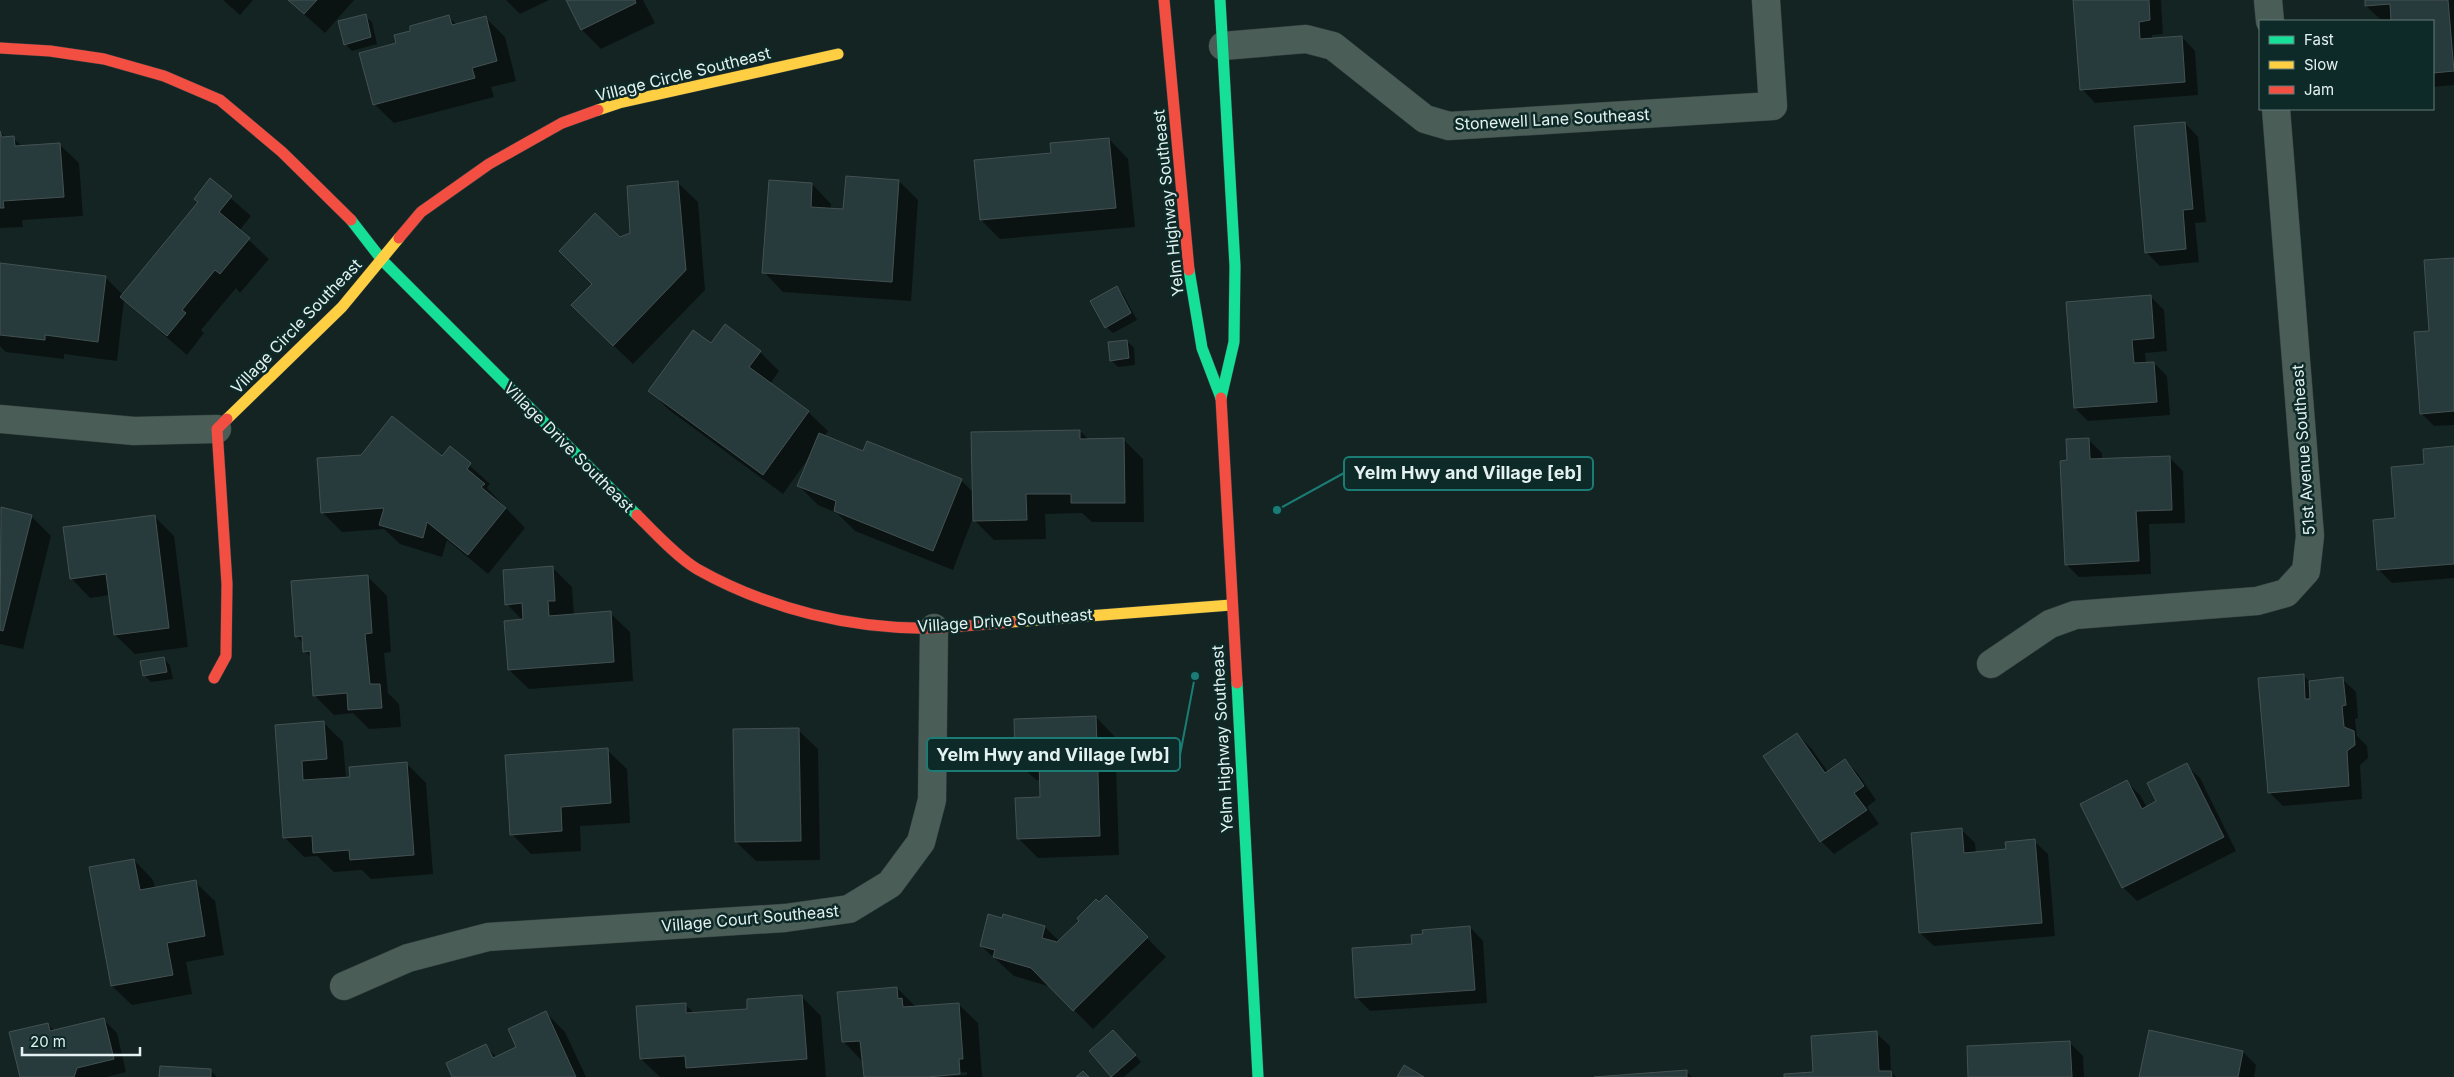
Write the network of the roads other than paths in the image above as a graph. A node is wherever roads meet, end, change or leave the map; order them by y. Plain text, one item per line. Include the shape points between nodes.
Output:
1 (1164, 0) edge
2 (1220, 0) edge
3 (1766, 0) edge
4 (2268, 0) edge
5 (2270, 20) edge
6 (1223, 46) junction
7 (0, 48) edge
8 (838, 54) dead end
9 (2276, 110) edge
10 (382, 260) junction
11 (1221, 398) junction
12 (0, 419) edge
13 (218, 429) junction
14 (1231, 605) junction
15 (934, 628) junction
16 (1991, 664) dead end
17 (214, 678) dead end
18 (344, 986) dead end
19 (1258, 1077) edge

1 - 11 street, Yelm Highway Southeast via 1189,273 1202,348
2 - 6 street, Yelm Highway Southeast
3 - 6 street, Stonewell Lane Southeast via 1773,106 1449,126 1425,119 1333,46 1306,39
4 - 5 street
6 - 11 street, Yelm Highway Southeast via 1235,266 1234,342
7 - 10 street, Village Drive Southeast via 104,59 164,76 220,100 282,152 348,217
8 - 10 street, Village Circle Southeast via 619,103 562,123 489,164 421,212
9 - 16 street, 51st Avenue Southeast via 2310,536 2306,571 2286,593 2257,601 2075,615 2050,624
10 - 13 street, Village Circle Southeast via 342,307
10 - 15 street, Village Drive Southeast via 651,529 695,568 744,591 812,616 873,625
11 - 14 street, Yelm Highway Southeast
12 - 13 street via 134,431
13 - 17 street via 227,584 226,656
14 - 15 street, Village Drive Southeast
14 - 19 street, Yelm Highway Southeast
15 - 18 street, Village Court Southeast via 932,800 921,842 890,884 849,909 785,918 488,937 408,958

